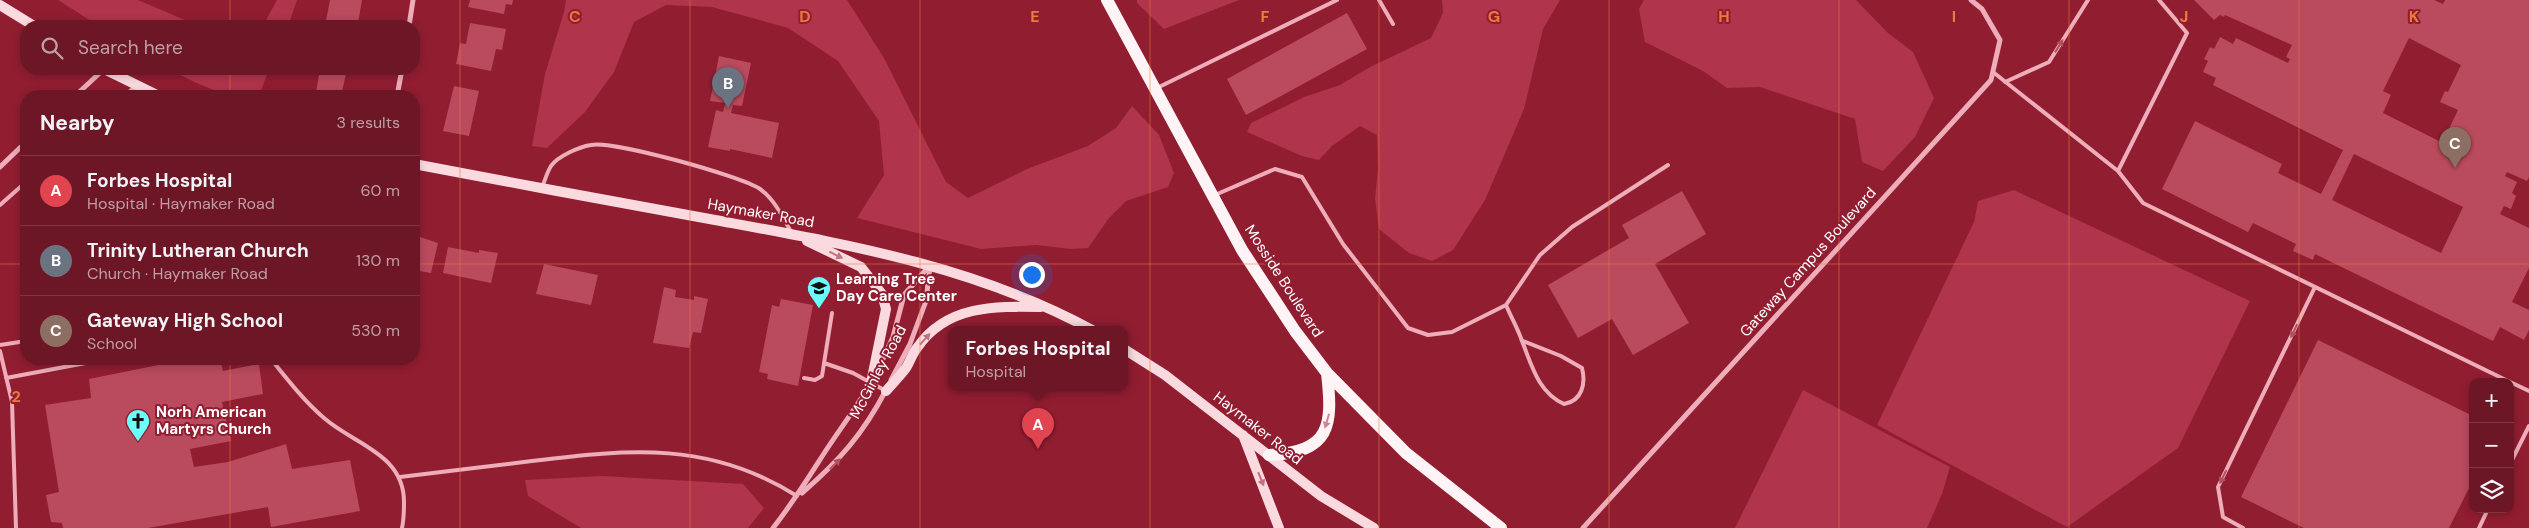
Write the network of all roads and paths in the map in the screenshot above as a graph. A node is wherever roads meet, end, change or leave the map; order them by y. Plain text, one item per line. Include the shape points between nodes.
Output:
1 (413, 0) edge
2 (1107, 0) edge
3 (1337, 0) edge
4 (1379, 0) edge
5 (1971, 0) edge
6 (2088, 0) edge
7 (2159, 0) edge
8 (0, 5) edge
9 (24, 20) edge
10 (410, 20) edge
11 (1393, 24) dead end
12 (1993, 72) junction
13 (98, 75) edge
14 (115, 75) edge
15 (401, 75) edge
16 (2005, 82) junction
17 (136, 86) junction
18 (1155, 88) junction
19 (81, 90) edge
20 (131, 90) edge
21 (145, 90) edge
22 (398, 90) edge
23 (20, 148) edge
24 (420, 165) edge
25 (1668, 165) dead end
26 (0, 167) edge
27 (2118, 171) junction
28 (20, 187) edge
29 (542, 188) junction
30 (1213, 196) junction
31 (0, 205) edge
32 (792, 234) junction
33 (930, 265) junction
34 (2315, 287) junction
35 (1506, 305) junction
36 (1046, 308) junction
37 (832, 313) dead end
38 (1084, 326) edge
39 (1522, 341) junction
40 (20, 342) edge
41 (0, 345) edge
42 (0, 352) edge
43 (1128, 352) edge
44 (824, 364) junction
45 (75, 365) edge
46 (276, 365) edge
47 (1327, 373) junction
48 (6, 378) junction
49 (804, 378) dead end
50 (2502, 378) edge
51 (871, 383) junction
52 (2514, 384) edge
53 (886, 391) junction
54 (2529, 391) edge
55 (2529, 426) edge
56 (1242, 434) junction
57 (1270, 456) junction
58 (2514, 456) edge
59 (400, 477) junction
60 (798, 496) junction
61 (2486, 513) edge
62 (16, 528) edge
63 (402, 528) edge
64 (773, 528) edge
65 (1279, 528) edge
66 (1374, 528) edge
67 (1501, 528) edge
68 (1582, 528) edge
69 (2243, 528) edge
70 (2479, 528) edge

1 - 10 street
2 - 18 main road, Mosside Boulevard
3 - 18 lane
4 - 11 lane
5 - 12 street, Gateway Campus Boulevard via 1982,10 2000,40
16 -> 6 lane via 2049,62
7 - 27 lane via 2187,33
8 - 9 main road
12 - 16 lane
12 - 68 street, Gateway Campus Boulevard via 1991,80
13 - 19 street
14 - 17 main road
15 - 22 street
16 - 27 lane
17 - 20 lane
17 - 21 main road
18 - 30 main road, Mosside Boulevard
23 - 26 street
24 - 29 main road, Haymaker Road
25 - 35 lane via 1572,227 1540,255
27 - 34 lane via 2143,203
28 - 31 lane
29 - 32 main road, Haymaker Road
29 - 32 lane via 552,165 568,153 592,144 630,149 736,177 761,189 778,208
30 - 35 lane via 1275,169 1302,177 1343,244 1408,328 1428,334 1452,332
30 - 47 main road, Mosside Boulevard via 1242,250
32 - 33 main road, Haymaker Road
32 -> 51 main road via 862,267 882,294 886,309
33 - 36 main road, Haymaker Road via 1019,295
33 - 51 street, McGinley Road via 904,295 893,337
33 - 53 street, McGinley Road via 926,301 910,344
34 - 50 lane
34 -> 69 lane via 2218,487 2223,517
35 - 39 lane
36 - 38 main road, Haymaker Road
53 -> 36 main road via 905,369 917,348 942,323 978,309 996,306
37 - 44 lane
39 - 39 lane via 1531,368 1547,394 1564,404 1572,403 1581,393 1585,379 1582,368
40 - 41 lane
42 - 48 lane
43 - 56 main road, Haymaker Road via 1165,375
44 - 49 lane via 820,379
44 - 51 lane via 853,373
45 - 48 lane
46 - 59 lane via 311,407 343,432 382,455
47 -> 57 main road via 1331,406 1328,424 1321,437 1300,452
47 - 67 main road, Mosside Boulevard via 1406,453
48 - 62 lane via 12,402
51 - 53 lane
51 - 60 street, McGinley Road
52 - 54 lane
60 -> 53 street, McGinley Road via 837,463 869,421
55 - 58 lane
56 - 57 main road, Haymaker Road
56 -> 65 main road
57 - 66 main road, Haymaker Road via 1321,496
59 - 60 lane via 600,453 652,452 700,456 739,466 770,478
59 - 63 lane via 404,491
60 - 64 street, McGinley Road
61 - 70 lane

